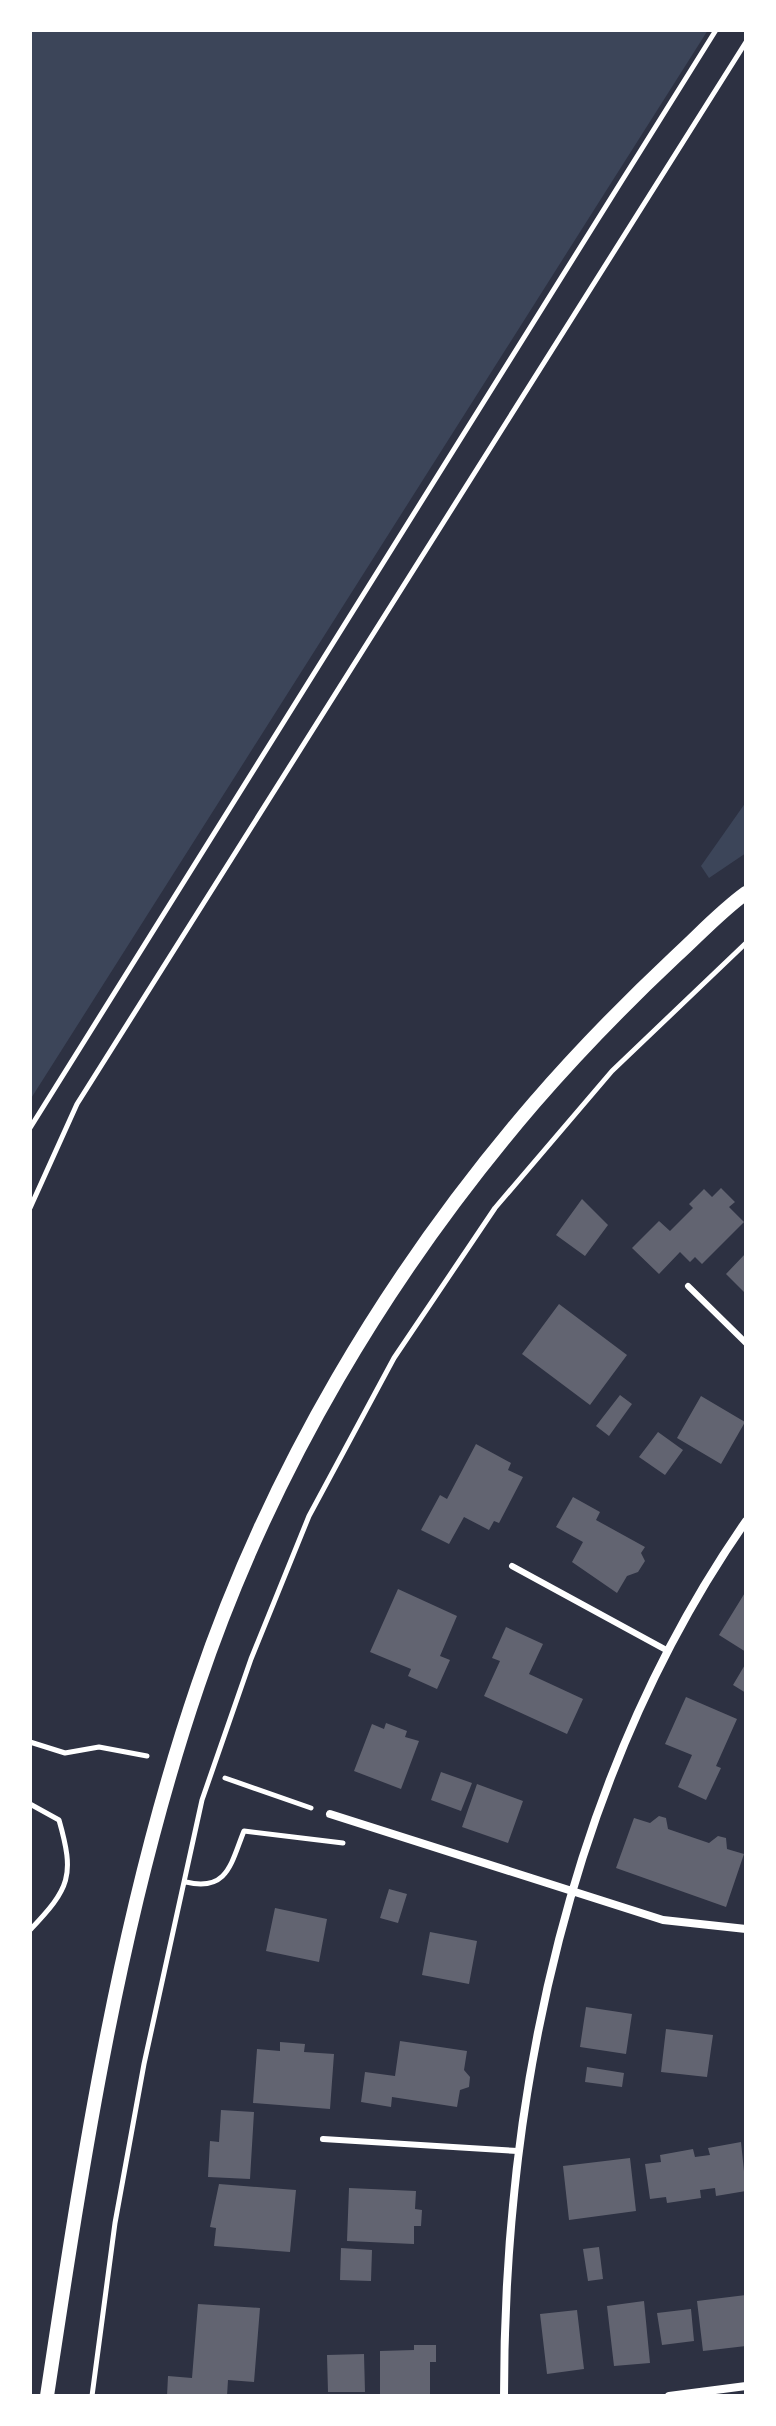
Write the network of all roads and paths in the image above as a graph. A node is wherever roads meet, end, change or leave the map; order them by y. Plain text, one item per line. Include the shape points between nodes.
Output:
1 (716, 30) edge
2 (746, 42) edge
3 (746, 893) edge
4 (746, 943) edge
5 (30, 1128) edge
6 (30, 1208) edge
7 (688, 1286) dead end
8 (746, 1343) edge
9 (746, 1521) edge
10 (512, 1566) dead end
11 (668, 1651) junction
12 (30, 1742) edge
13 (147, 1756) dead end
14 (225, 1778) dead end
15 (30, 1804) edge
16 (330, 1814) joint
17 (383, 1832) junction
18 (186, 1882) junction
19 (572, 1890) junction
20 (746, 1929) edge
21 (30, 1930) edge
22 (323, 2139) dead end
23 (518, 2151) junction
24 (746, 2386) edge
25 (47, 2396) edge
26 (92, 2396) edge
27 (504, 2396) edge
28 (669, 2396) edge

1 - 5 path
2 - 6 path via 77,1104
3 - 25 street via 597,1030 472,1176 387,1297 308,1428 248,1555 198,1685 121,1970
4 - 18 path via 612,1071 515,1185 394,1358 309,1516 251,1659 202,1800
7 - 8 lane
9 - 11 street
10 - 11 lane
11 - 19 street via 616,1765
12 - 13 path via 65,1753 99,1747
14 - 16 path
15 - 21 path via 59,1820 71,1862 59,1900
16 - 17 street
17 - 18 path via 367,1846 244,1831 219,1881 205,1886
17 - 19 street
18 - 26 path via 128,2151
19 - 20 street via 663,1920
19 - 23 street via 538,2026
22 - 23 lane
23 - 27 street
24 - 28 street

